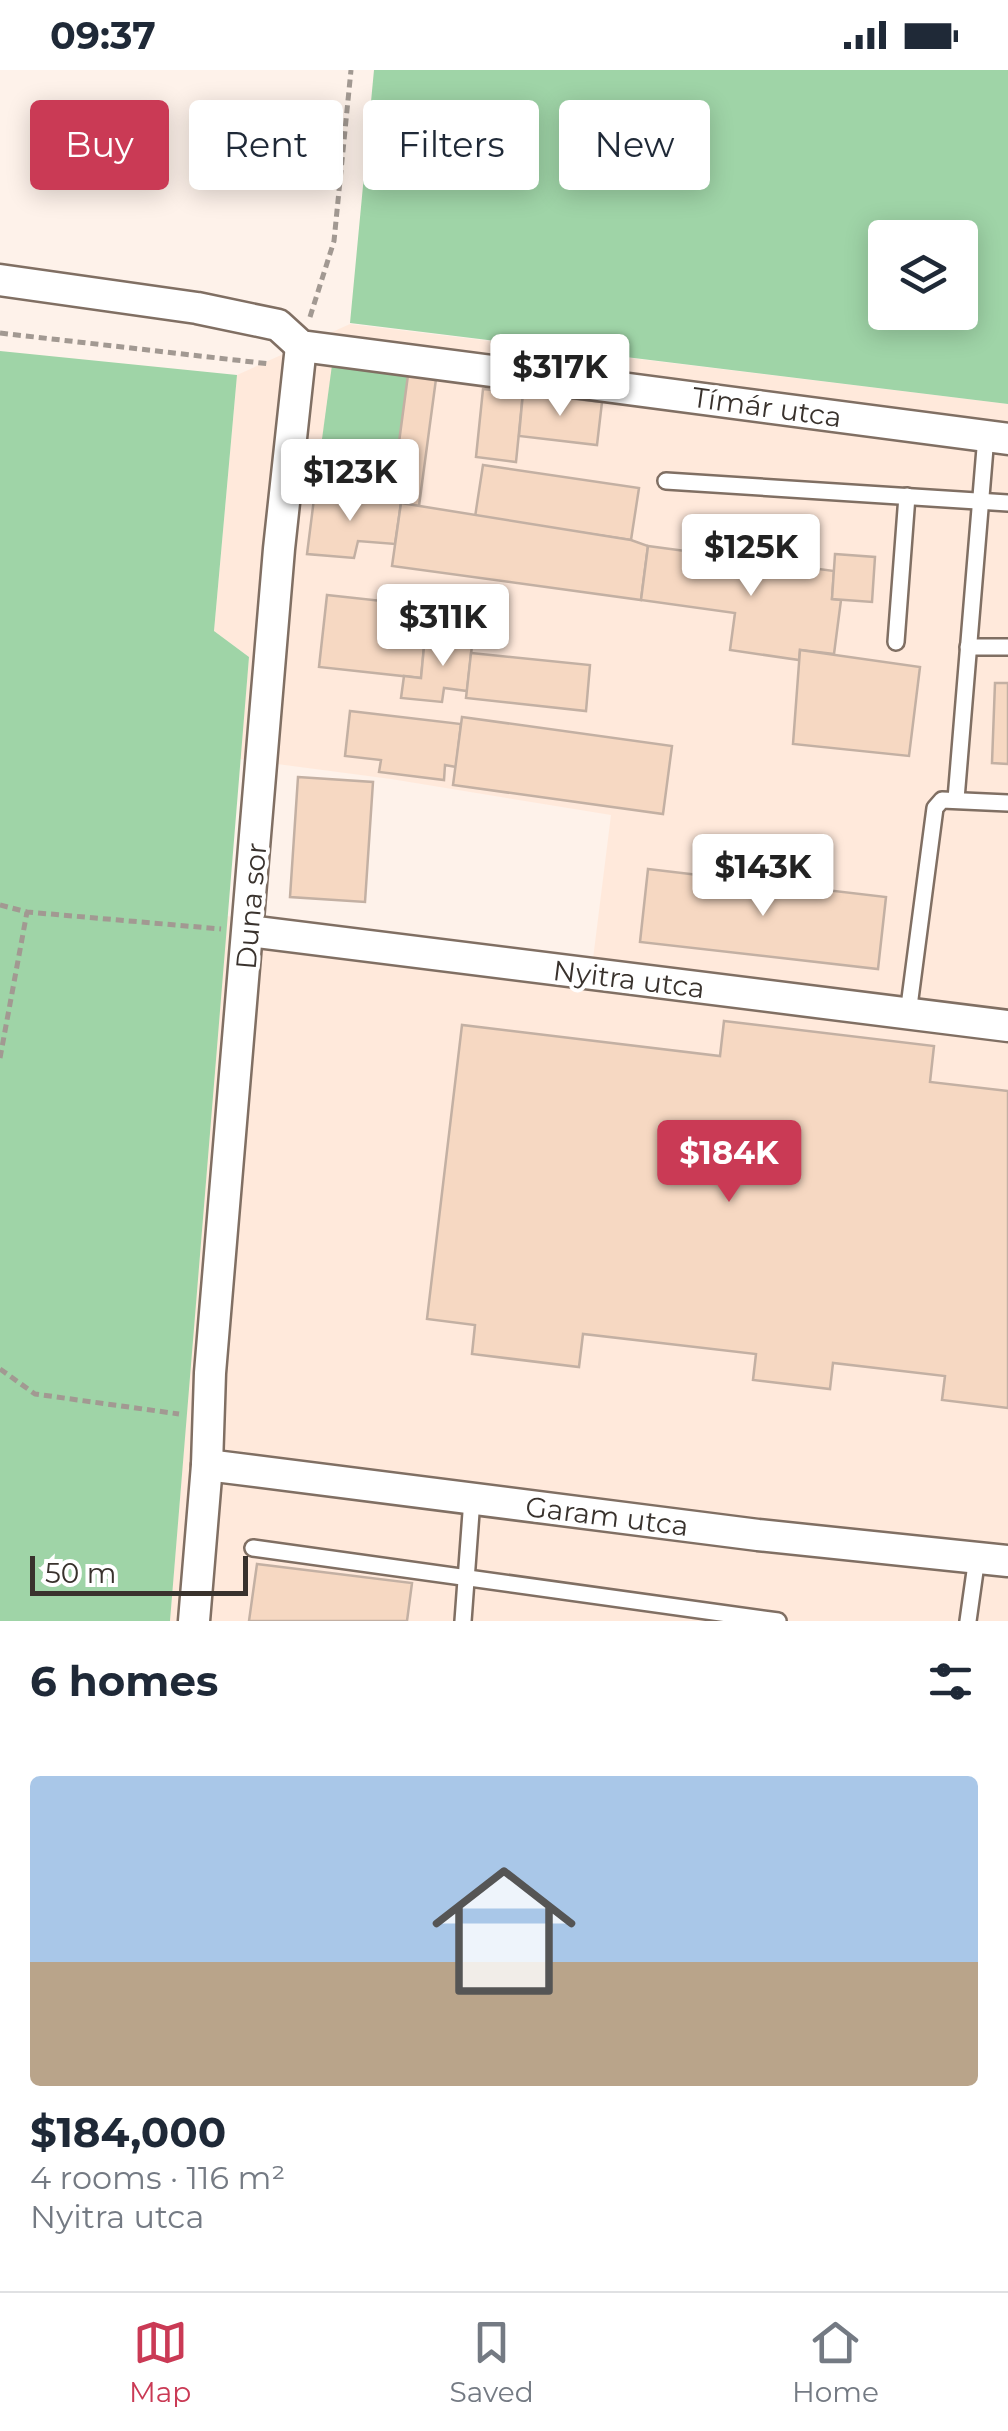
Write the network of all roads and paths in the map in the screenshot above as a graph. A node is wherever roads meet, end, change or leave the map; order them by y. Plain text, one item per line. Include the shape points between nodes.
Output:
1 (351, 70) edge
2 (0, 280) edge
3 (0, 333) edge
4 (299, 357) junction
5 (997, 438) edge
6 (666, 481) dead end
7 (907, 496) junction
8 (980, 502) junction
9 (1008, 503) edge
10 (896, 642) dead end
11 (968, 647) junction
12 (1008, 648) edge
13 (956, 799) junction
14 (1008, 803) edge
15 (0, 905) edge
16 (27, 912) junction
17 (249, 931) junction
18 (908, 1014) junction
19 (1008, 1026) edge
20 (0, 1058) edge
21 (0, 1370) edge
22 (207, 1418) junction
23 (207, 1465) junction
24 (472, 1499) junction
25 (252, 1548) dead end
26 (976, 1557) junction
27 (1008, 1561) edge
28 (466, 1578) junction
29 (194, 1621) edge
30 (462, 1621) edge
31 (778, 1621) edge
32 (968, 1621) edge

1 - 4 path via 334,241
2 - 4 street, Tímár utca via 278,324
3 - 4 path
4 - 5 street, Tímár utca
4 - 17 street, Duna sor
5 - 8 lane
6 - 7 lane
7 - 8 lane
7 - 10 lane
8 - 9 lane
8 - 11 lane
11 - 12 lane
11 - 13 lane
13 - 14 lane
13 - 18 lane via 935,808
15 - 16 path
16 - 17 path
16 - 20 path
17 - 18 street, Nyitra utca
17 - 22 street, Duna sor
18 - 19 street, Nyitra utca
21 - 22 path via 36,1394
22 - 23 street, Duna sor
23 - 24 street, Garam utca
23 - 29 street, Duna sor
24 - 26 street, Garam utca
24 - 28 lane
25 - 28 lane
26 - 27 street, Garam utca
26 - 32 lane
28 - 30 lane
28 - 31 lane

